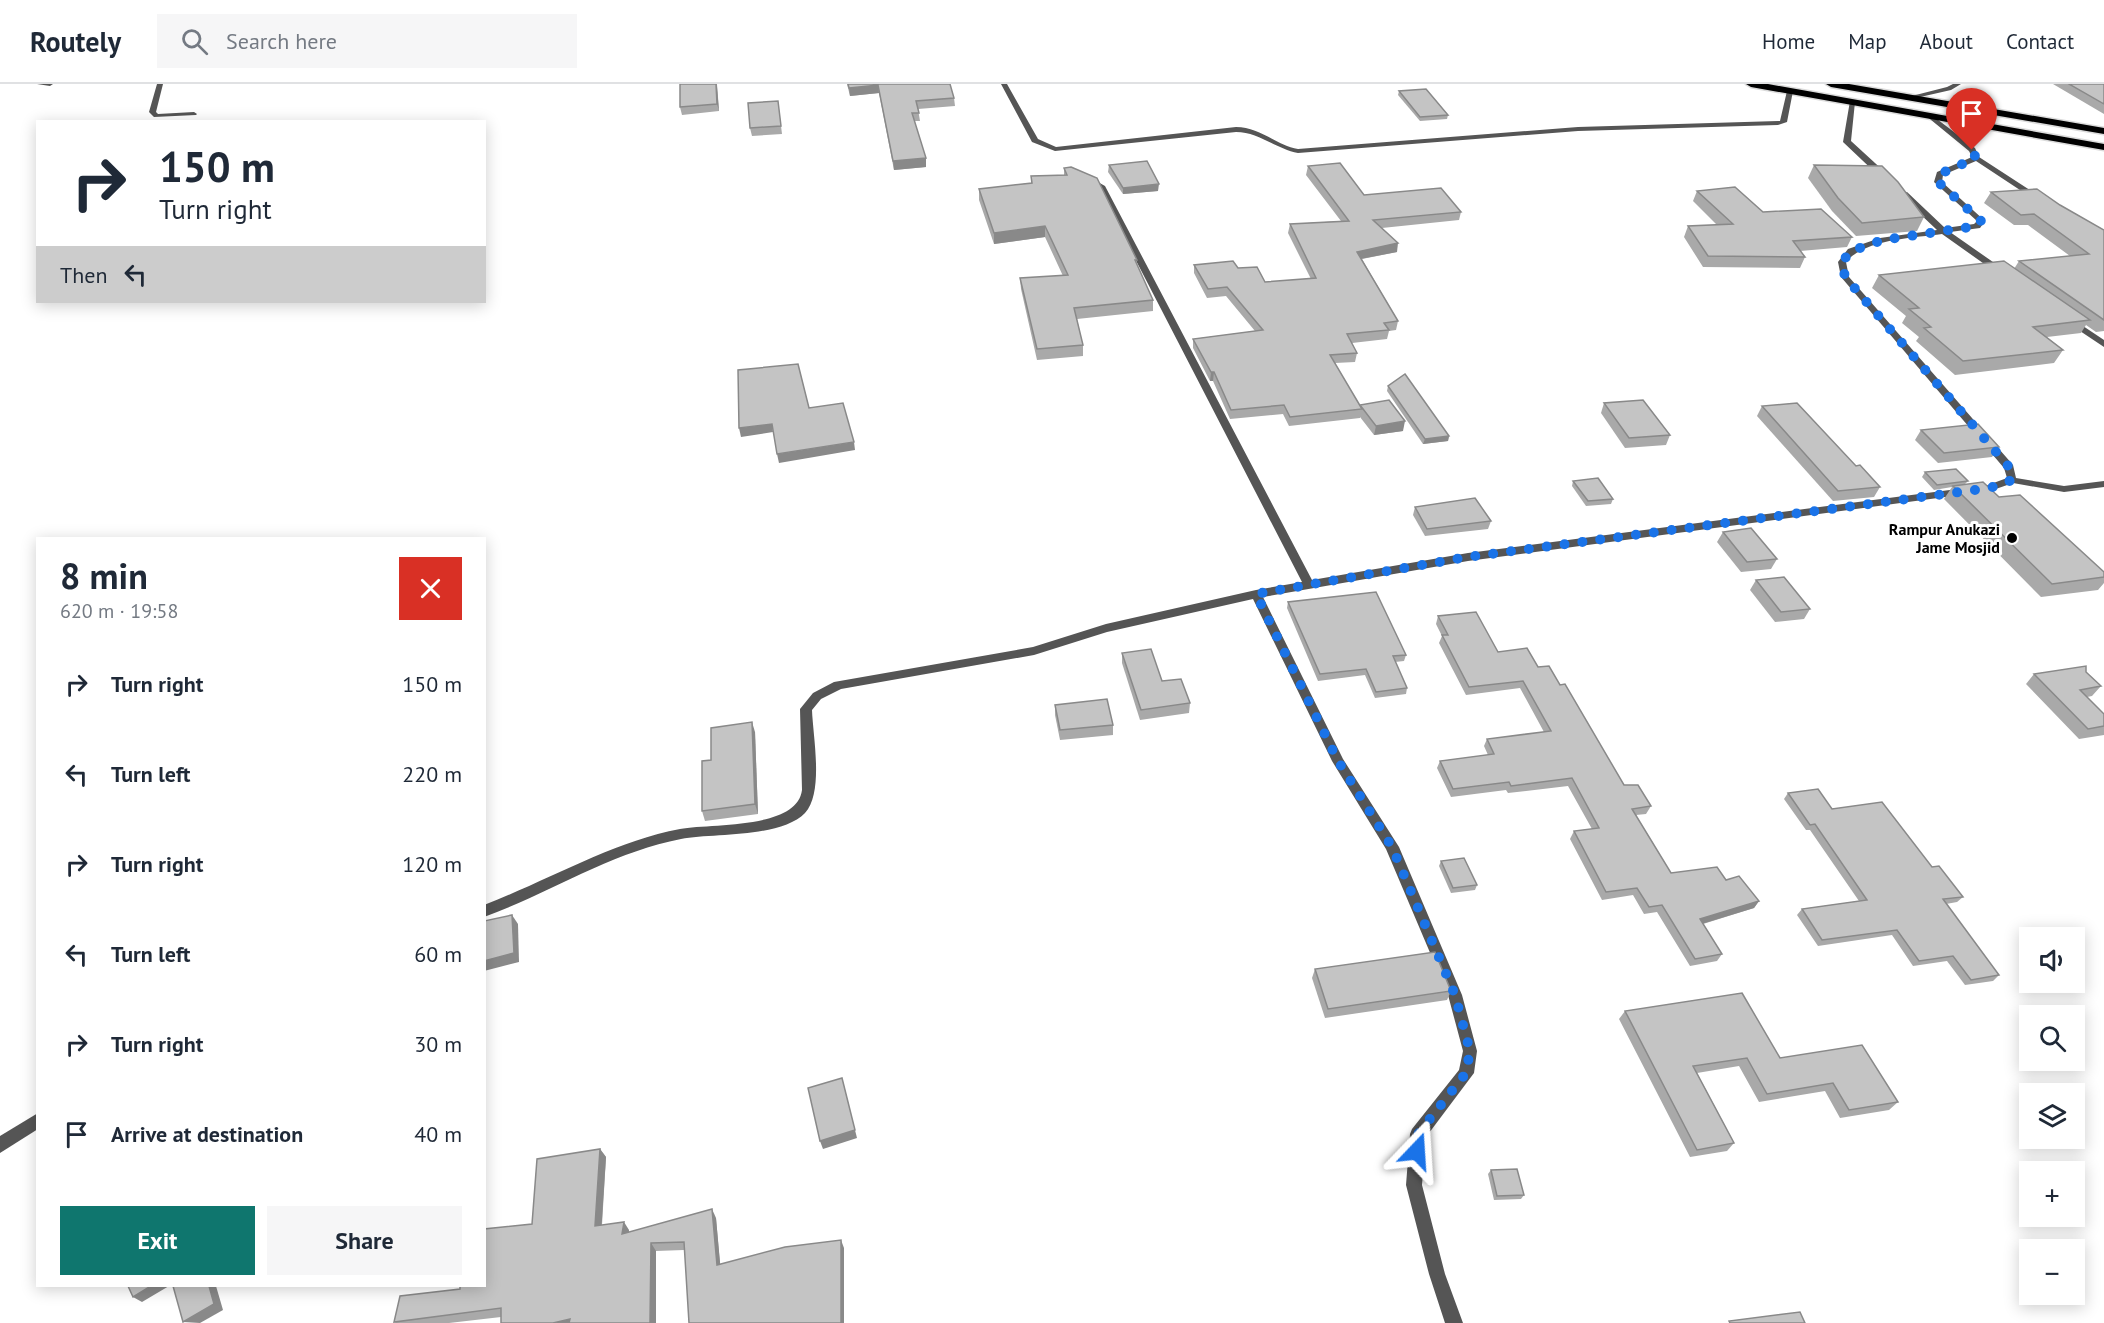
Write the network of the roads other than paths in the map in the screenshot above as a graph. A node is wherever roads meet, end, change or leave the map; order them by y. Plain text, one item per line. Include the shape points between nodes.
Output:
1 (40, 84) edge
2 (50, 84) edge
3 (159, 84) edge
4 (1004, 84) edge
5 (1751, 84) edge
6 (1831, 84) edge
7 (1958, 84) edge
8 (1790, 91) junction
9 (1907, 98) junction
10 (1852, 102) junction
11 (194, 114) dead end
12 (1927, 114) junction
13 (2104, 131) edge
14 (2104, 147) edge
15 (1976, 158) junction
16 (1074, 173) edge
17 (1891, 182) edge
18 (1899, 190) edge
19 (2045, 203) edge
20 (1943, 231) junction
21 (2009, 278) edge
22 (2066, 318) edge
23 (2104, 344) edge
24 (2012, 480) junction
25 (2104, 484) edge
26 (1309, 585) junction
27 (1256, 594) junction
28 (486, 910) edge
29 (36, 1121) edge
30 (0, 1145) edge
31 (1454, 1323) edge

1 - 2 street
3 - 11 street via 152,112 156,116
4 - 8 street via 1035,140 1055,149 1245,129 1285,149 1298,151 1578,129 1778,123 1784,122
5 - 8 highway
6 - 9 highway
7 - 9 street
8 - 10 highway
9 - 13 highway
10 - 12 highway
10 - 17 street via 1847,142
12 - 14 highway
12 - 15 street via 1972,150
15 - 19 street
15 - 20 street via 1940,174 1938,182 1981,221 1977,226
16 - 26 street via 1101,186
18 - 20 street
20 - 21 street
20 - 24 street via 1883,240 1851,251 1842,262 1845,277 2009,467
22 - 23 street
24 - 25 street via 2064,489
24 - 26 street via 1990,488 1468,557
26 - 27 street
27 - 28 street via 1106,628 1034,651 838,685 817,696 806,710 808,794 799,810 789,817 680,834 615,853
27 - 31 street via 1338,761 1392,847 1455,995 1470,1051 1466,1073 1418,1134 1414,1185
29 - 30 street

